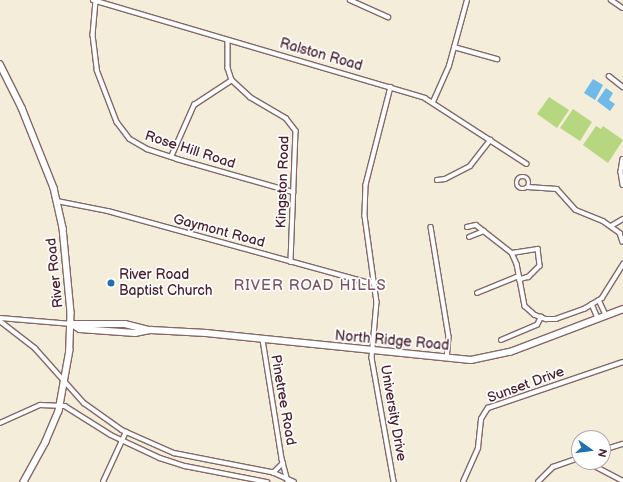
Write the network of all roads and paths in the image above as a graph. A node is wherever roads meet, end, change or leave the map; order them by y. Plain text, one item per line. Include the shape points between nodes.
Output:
1 (94, 0) edge
2 (350, 0) edge
3 (467, 0) edge
4 (611, 0) edge
5 (622, 6) edge
6 (388, 17) dead end
7 (228, 40) junction
8 (454, 47) junction
9 (497, 59) dead end
10 (0, 64) edge
11 (609, 76) dead end
12 (232, 80) junction
13 (623, 86) edge
14 (391, 88) junction
15 (433, 102) junction
16 (490, 140) junction
17 (171, 157) junction
18 (623, 158) edge
19 (527, 164) dead end
20 (437, 180) dead end
21 (623, 185) edge
22 (528, 187) dead end
23 (293, 192) junction
24 (57, 201) junction
25 (623, 219) edge
26 (611, 226) junction
27 (431, 227) dead end
28 (467, 227) dead end
29 (484, 231) junction
30 (470, 237) dead end
31 (623, 242) edge
32 (512, 253) junction
33 (291, 262) junction
34 (623, 264) edge
35 (519, 278) junction
36 (374, 282) junction
37 (477, 293) dead end
38 (599, 300) junction
39 (592, 304) junction
40 (623, 309) edge
41 (606, 315) junction
42 (541, 317) junction
43 (0, 318) edge
44 (598, 318) junction
45 (0, 321) edge
46 (72, 324) junction
47 (263, 340) junction
48 (501, 340) dead end
49 (373, 351) junction
50 (448, 358) junction
51 (623, 362) edge
52 (65, 384) junction
53 (60, 405) junction
54 (0, 423) edge
55 (126, 432) junction
56 (121, 440) junction
57 (623, 444) edge
58 (611, 448) edge
59 (571, 461) edge
60 (283, 463) junction
61 (602, 470) edge
62 (273, 473) junction
63 (288, 480) edge
64 (623, 481) edge
65 (24, 482) edge
66 (103, 482) edge
67 (267, 482) edge
68 (294, 482) edge
69 (394, 482) edge
70 (463, 482) edge
71 (538, 482) edge

1 - 7 street, Ralston Road
1 - 17 street, Rose Hill Road via 93,35 97,70 117,122 134,143
2 - 6 street
3 - 8 street
4 - 5 street
7 - 12 street via 228,68
7 - 14 street, Ralston Road
8 - 9 street
8 - 15 street
10 - 24 main road, River Road via 44,161
11 - 13 street
12 - 17 street via 194,105
12 - 23 street, Kingston Road via 250,97 286,118 295,128 297,139
14 - 15 street, Ralston Road
14 - 36 street, University Drive via 366,185 366,227
15 - 16 street, Ralston Road
16 - 19 street, Ralston Road
16 - 20 street via 470,166 445,179
17 - 23 street, Rose Hill Road
18 - 21 street
22 - 26 street via 557,189 576,210
23 - 33 street, Kingston Road
24 - 33 street, Gaymont Road via 108,211
24 - 46 main road, River Road via 66,254
25 - 26 street
26 - 31 street via 620,233
27 - 50 street via 449,337
28 - 29 street via 476,225
29 - 30 street
29 - 32 street
32 - 35 street
32 - 35 street via 538,249 540,266 529,277
33 - 36 street, Gaymont Road via 365,282
34 - 38 street
35 - 37 street
35 - 42 street via 525,306
36 - 49 street, University Drive via 377,307
38 - 39 street
38 - 41 street
39 - 42 street via 556,318
39 - 44 street
40 - 41 main road, North Ridge Road
41 - 44 main road, North Ridge Road
42 - 48 street via 537,325
43 - 46 street
44 - 50 main road, North Ridge Road via 487,358
45 - 52 street via 35,348
46 - 47 main road, North Ridge Road via 125,324 151,330
46 - 52 main road, River Road
47 - 49 main road, North Ridge Road
47 - 60 street, Pinetree Road
49 - 50 main road, North Ridge Road
49 - 69 street, University Drive
51 - 70 street, Sunset Drive via 488,408 481,419 478,448
52 - 53 main road, River Road
52 - 55 street via 99,416
53 - 54 street via 40,405
53 - 56 street via 71,408
53 - 65 main road, River Road via 52,431
55 - 56 street
55 - 62 street via 174,453
56 - 66 street
56 - 67 street via 185,466
57 - 58 street
59 - 71 street via 553,467
60 - 62 street, Pinetree Road
60 - 63 street, Pinetree Road
61 - 64 street
62 - 63 street
63 - 68 street

